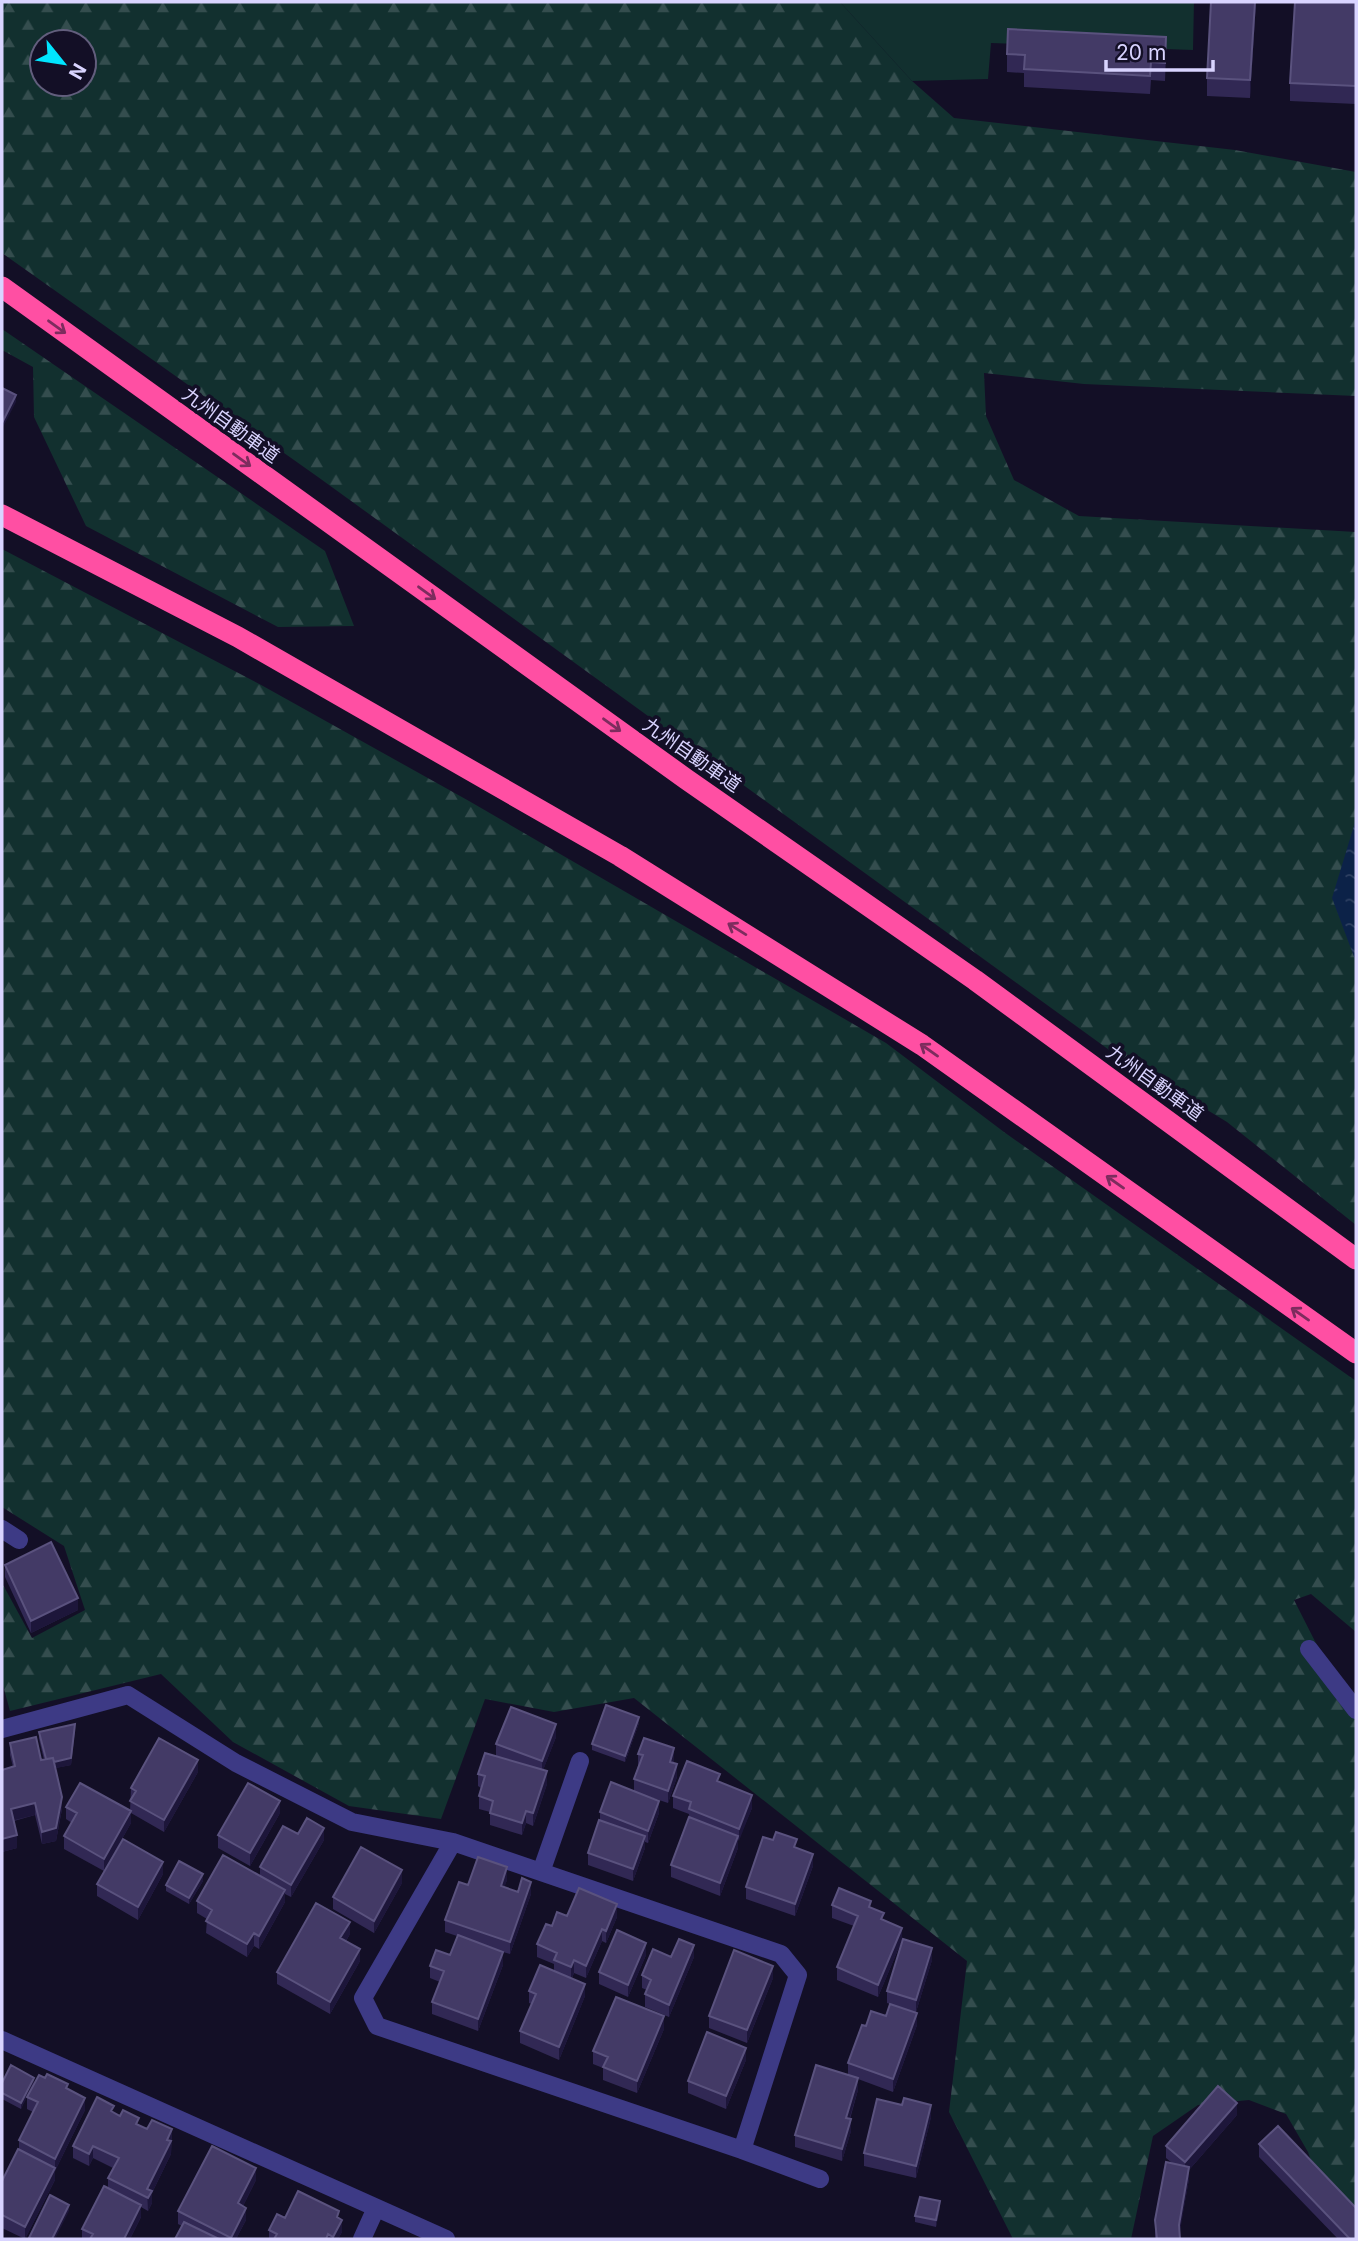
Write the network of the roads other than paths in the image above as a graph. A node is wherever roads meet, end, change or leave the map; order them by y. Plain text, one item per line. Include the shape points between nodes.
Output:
1 (2, 288) edge
2 (2, 515) edge
3 (1356, 1259) edge
4 (1356, 1353) edge
5 (2, 1529) edge
6 (2, 1544) edge
7 (1308, 1649) dead end
8 (1356, 1710) edge
9 (2, 1729) edge
10 (580, 1761) dead end
11 (453, 1842) junction
12 (541, 1872) junction
13 (2, 2039) edge
14 (742, 2150) junction
15 (820, 2179) dead end
16 (376, 2208) junction
17 (362, 2239) edge
18 (446, 2239) edge

1 -> 3 highway, 九州自動車道 via 675,771 975,980
4 -> 2 highway via 922,1045 620,856 238,637
5 - 6 street via 19,1540
7 - 8 street
9 - 11 street via 128,1695 236,1763 352,1822
10 - 12 street
11 - 12 street
11 - 14 street via 363,1998 377,2026
12 - 14 street via 780,1954 798,1975
13 - 16 street
14 - 15 street
16 - 17 street
16 - 18 street

